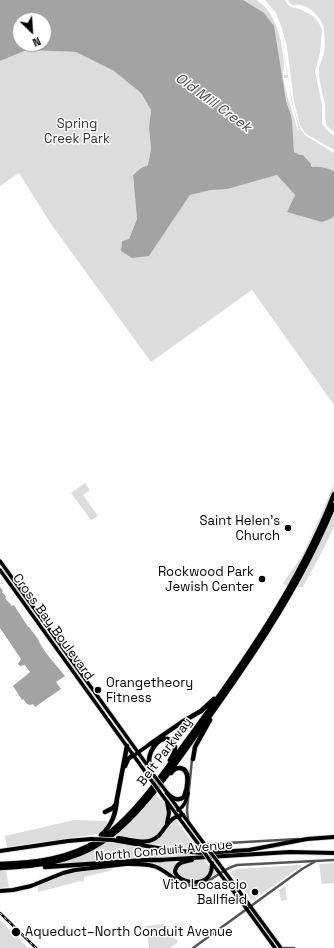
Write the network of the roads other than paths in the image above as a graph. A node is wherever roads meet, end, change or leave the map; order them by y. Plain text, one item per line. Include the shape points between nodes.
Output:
1 (334, 494) edge
2 (334, 505) edge
3 (0, 561) edge
4 (0, 570) edge
5 (292, 586) junction
6 (285, 598) junction
7 (229, 681) junction
8 (85, 688) junction
9 (227, 691) junction
10 (107, 711) junction
11 (150, 744) joint
12 (127, 746) junction
13 (135, 754) junction
14 (192, 758) joint
15 (151, 774) junction
16 (122, 775) junction
17 (153, 789) junction
18 (165, 793) junction
19 (188, 793) junction
20 (117, 798) junction
21 (167, 802) junction
22 (179, 810) junction
23 (174, 811) junction
24 (115, 815) junction
25 (182, 815) junction
26 (177, 816) junction
27 (189, 824) junction
28 (165, 827) junction
29 (334, 837) edge
30 (114, 839) junction
31 (307, 839) junction
32 (205, 845) junction
33 (201, 848) junction
34 (0, 851) edge
35 (334, 853) edge
36 (205, 857) junction
37 (52, 859) junction
38 (162, 860) junction
39 (334, 860) edge
40 (317, 861) junction
41 (211, 862) junction
42 (0, 864) edge
43 (125, 864) junction
44 (23, 867) junction
45 (0, 868) edge
46 (224, 871) junction
47 (220, 874) junction
48 (176, 880) joint
49 (0, 891) edge
50 (251, 906) junction
51 (247, 909) junction
52 (192, 948) edge
53 (275, 948) edge
54 (281, 948) edge
55 (284, 948) edge
56 (294, 948) edge

1 - 5 highway, Belt Parkway
2 - 5 highway, Belt Parkway via 314,551
3 - 10 main road, Cross Bay Boulevard
4 - 8 main road, Cross Bay Boulevard
5 - 6 highway, Belt Parkway
6 - 7 highway, Belt Parkway
6 - 9 highway, Belt Parkway via 263,638
7 - 11 highway via 204,709
7 - 17 highway, Belt Parkway
8 - 10 main road via 90,690
8 - 12 main road, Cross Bay Boulevard
9 - 14 highway via 194,749
9 - 17 highway, Belt Parkway
10 - 13 main road, Cross Bay Boulevard
11 - 13 main road
12 - 13 main road, Cross Bay Boulevard
12 - 16 highway
13 - 15 main road, Cross Bay Boulevard
13 - 16 highway via 126,762
14 - 19 street
15 - 17 highway via 149,760 152,750 160,740 170,740 174,745 174,752
15 - 18 main road, Cross Bay Boulevard, bridge
16 - 20 highway
17 - 18 highway via 174,770 184,769 187,773 184,797 176,800
17 - 37 highway, Belt Parkway via 102,838 79,850
17 - 44 highway, Belt Parkway via 125,823 98,845 66,859
18 - 21 main road, Cross Bay Boulevard
18 - 22 main road, Cross Bay Boulevard
19 - 22 main road via 185,804
19 - 27 street
20 - 24 highway
20 - 24 highway via 114,808 105,812 112,812
21 - 23 main road, Cross Bay Boulevard
21 - 28 highway via 169,815
22 - 23 main road
22 - 25 main road, Cross Bay Boulevard
23 - 26 main road, Cross Bay Boulevard
24 - 37 highway via 108,829 97,838
25 - 26 highway
25 - 27 main road, Cross Bay Boulevard
26 - 28 highway
26 - 33 main road, Cross Bay Boulevard
27 - 32 main road, Cross Bay Boulevard
28 - 30 highway via 158,836 150,840
29 - 31 highway
30 - 31 highway via 169,850 203,853 249,850
30 - 34 highway, bridge via 93,838
31 - 32 street
32 - 33 street
32 - 46 main road, Cross Bay Boulevard, bridge
33 - 41 main road, Cross Bay Boulevard, bridge
35 - 36 highway, North Conduit Avenue via 290,852
36 - 38 highway, North Conduit Avenue
36 - 41 highway via 179,863 177,875 186,880 204,880 212,870
37 - 42 highway, Belt Parkway
38 - 43 highway, North Conduit Avenue
38 - 44 highway
39 - 40 street, North Conduit Avenue
40 - 46 street, North Conduit Avenue via 240,865
40 - 50 street
41 - 47 main road, Cross Bay Boulevard
43 - 48 highway via 154,866
43 - 49 highway, North Conduit Avenue via 74,870 31,886
44 - 45 highway, Belt Parkway
46 - 47 street, North Conduit Avenue
46 - 50 main road, Cross Bay Boulevard
47 - 48 street, North Conduit Avenue via 198,886 186,885
47 - 51 main road, Cross Bay Boulevard
50 - 51 street
50 - 54 main road, Cross Bay Boulevard
51 - 52 street
51 - 53 main road, Cross Bay Boulevard
55 - 56 street

